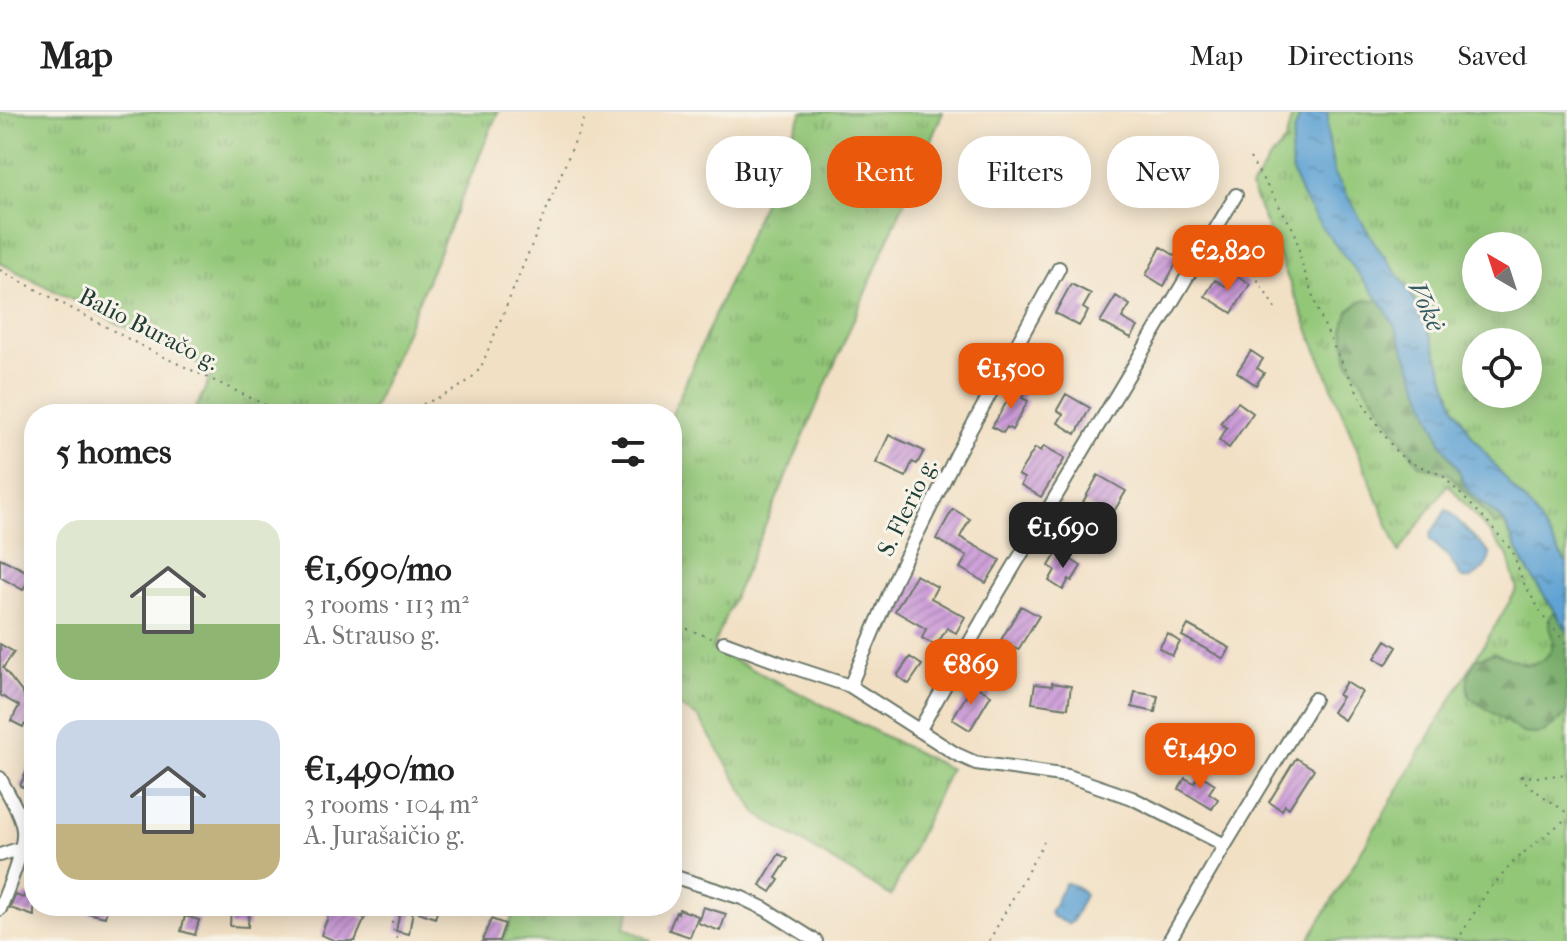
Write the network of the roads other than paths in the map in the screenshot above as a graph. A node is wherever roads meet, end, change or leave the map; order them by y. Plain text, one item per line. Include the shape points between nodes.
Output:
1 (1236, 195) dead end
2 (1059, 268) dead end
3 (724, 642) road end
4 (850, 686) junction
5 (1314, 699) dead end
6 (920, 729) junction
7 (0, 778) edge
8 (24, 836) edge
9 (1225, 845) junction
10 (24, 850) edge
11 (0, 855) edge
12 (24, 856) edge
13 (682, 879) edge
14 (0, 909) edge
15 (816, 941) edge
16 (1169, 941) edge

1 - 6 street
2 - 4 street, S. Flerio g. via 957,454
3 - 4 street
4 - 6 street
5 - 9 street
6 - 9 street via 976,763 1068,776 1132,798
7 - 8 street
9 - 16 street
10 - 11 street
12 - 14 street
13 - 15 street via 753,903

